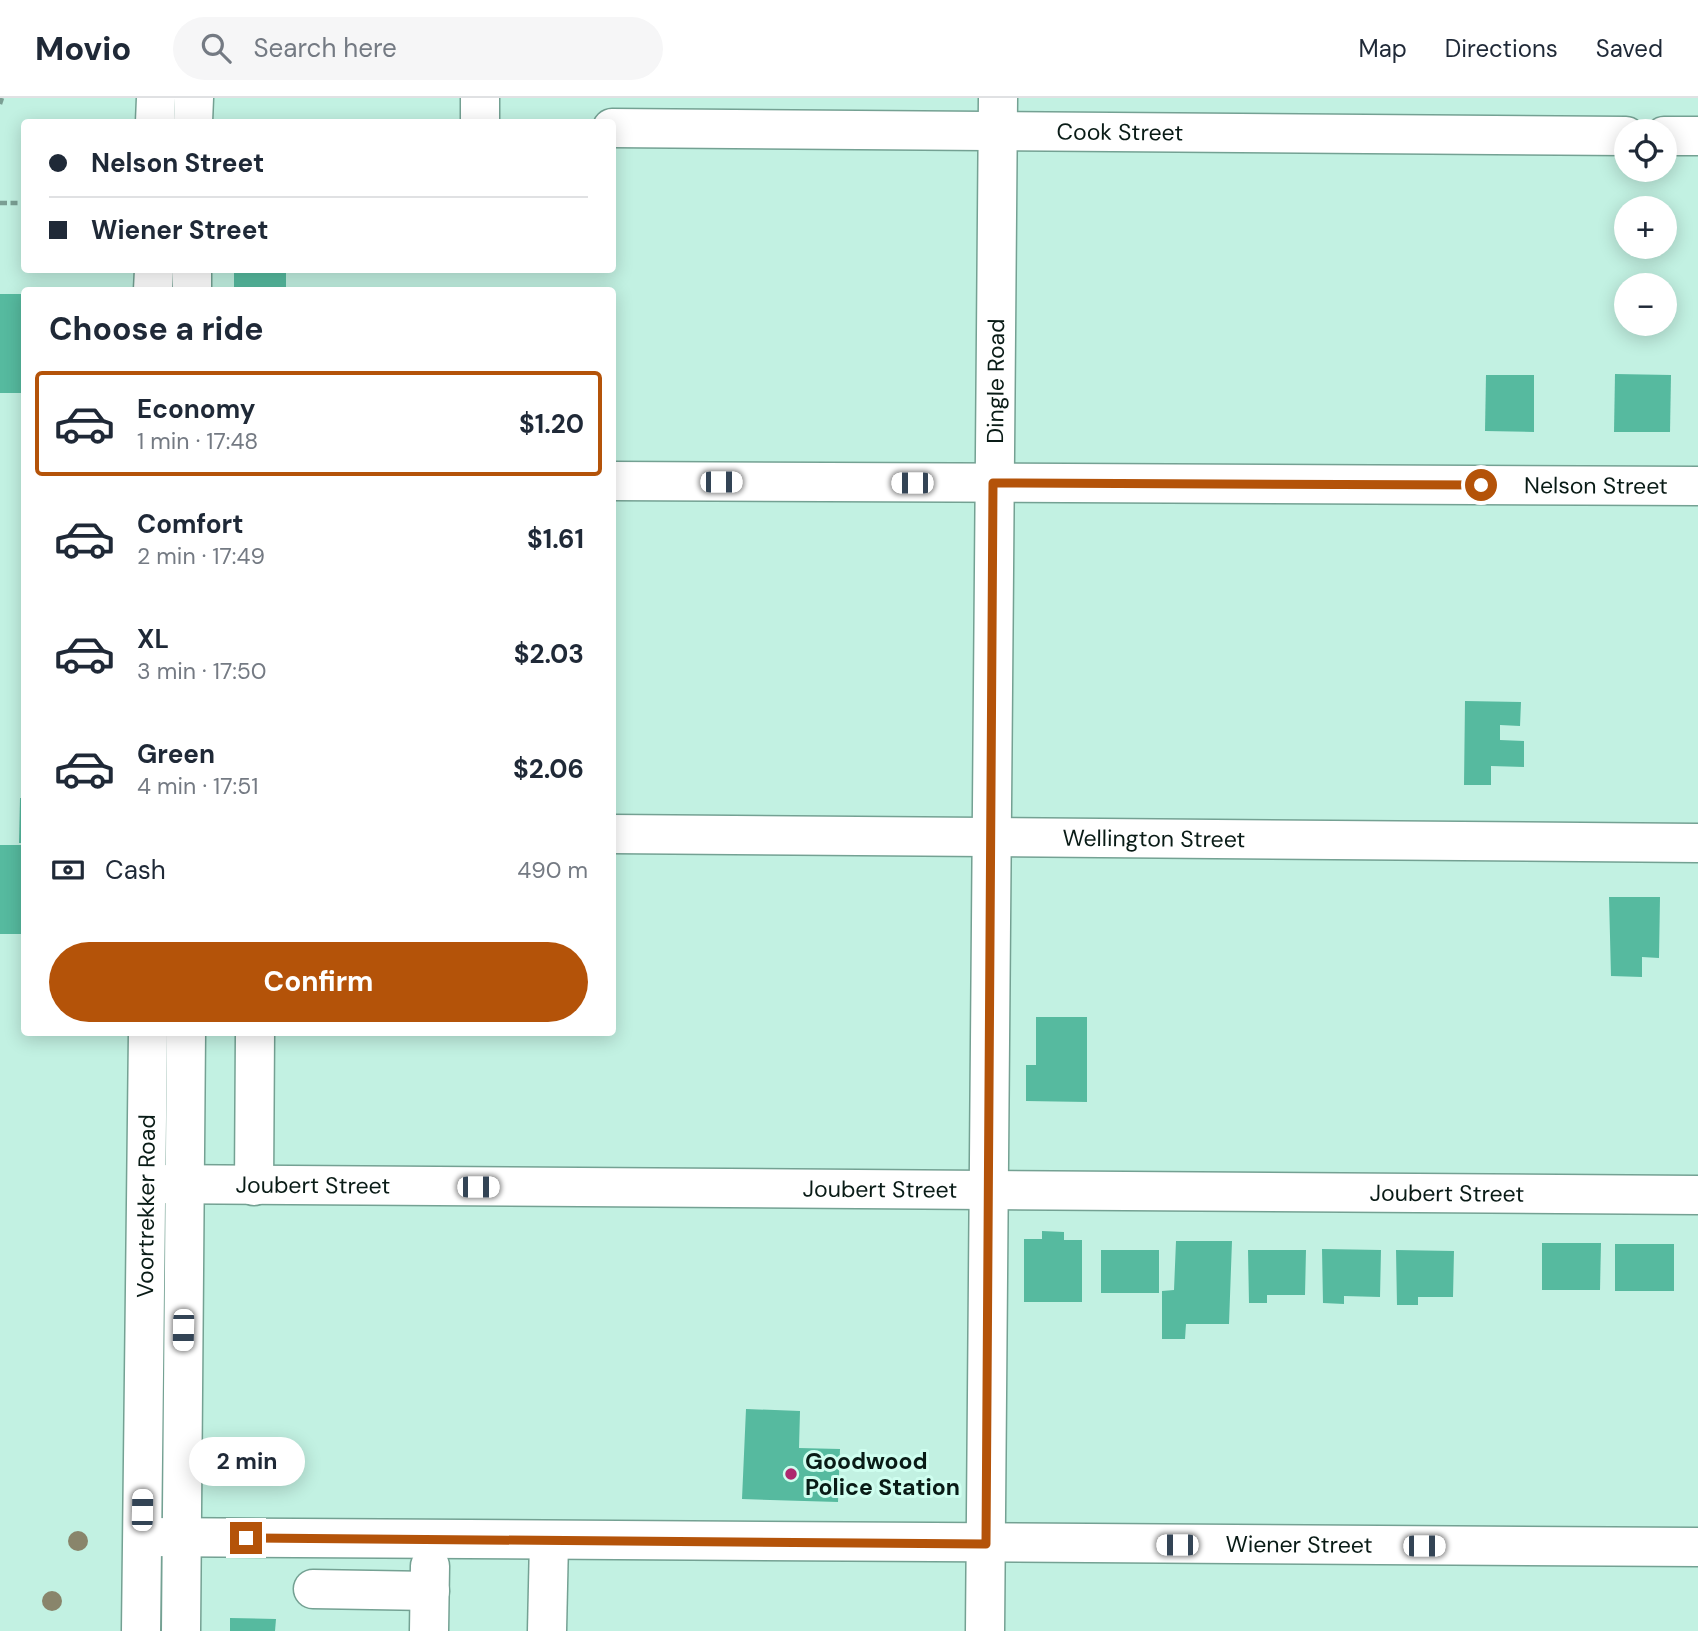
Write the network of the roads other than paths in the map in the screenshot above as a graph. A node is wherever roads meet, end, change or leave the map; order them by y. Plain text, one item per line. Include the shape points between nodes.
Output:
1 (156, 98) edge
2 (194, 98) edge
3 (480, 98) edge
4 (997, 115) edge
5 (155, 119) edge
6 (193, 119) edge
7 (480, 119) edge
8 (616, 128) edge
9 (1614, 136) edge
10 (1677, 136) edge
11 (1698, 136) edge
12 (616, 481) edge
13 (993, 483) junction
14 (1698, 486) edge
15 (616, 834) edge
16 (990, 837) junction
17 (1698, 843) edge
18 (148, 1036) edge
19 (186, 1036) edge
20 (255, 1036) edge
21 (146, 1184) junction
22 (185, 1185) junction
23 (254, 1186) junction
24 (988, 1191) junction
25 (1698, 1195) edge
26 (142, 1537) junction
27 (181, 1537) junction
28 (431, 1539) junction
29 (549, 1541) junction
30 (986, 1544) junction
31 (1698, 1547) edge
32 (313, 1589) dead end
33 (430, 1591) junction
34 (141, 1631) edge
35 (181, 1631) edge
36 (429, 1631) edge
37 (547, 1631) edge
38 (985, 1631) edge

1 - 5 street
2 - 6 street
3 - 7 street
4 - 8 street, Cook Street
4 - 9 street, Cook Street
4 - 13 street, Dingle Road
10 - 11 street
12 - 13 street, Nelson Street
13 - 14 street, Nelson Street
13 - 16 street, Dingle Road
15 - 16 street, Wellington Street
16 - 17 street, Wellington Street
16 - 24 street, Dingle Road
18 - 21 street, Voortrekker Road
19 - 22 street, Voortrekker Road
20 - 23 street
21 - 22 street, Joubert Street
21 - 26 street, Voortrekker Road
22 - 23 street, Joubert Street
22 - 27 street, Voortrekker Road
23 - 24 street, Joubert Street
24 - 25 street, Joubert Street
24 - 30 street, Dingle Road
26 - 27 street, Wiener Street
26 - 34 street, Voortrekker Road
27 - 28 street, Wiener Street
27 - 35 street, Voortrekker Road
28 - 29 street, Wiener Street
28 - 33 street
29 - 30 street, Wiener Street
29 - 37 street
30 - 31 street, Wiener Street
30 - 38 street, Dingle Road
32 - 33 street
33 - 36 street

